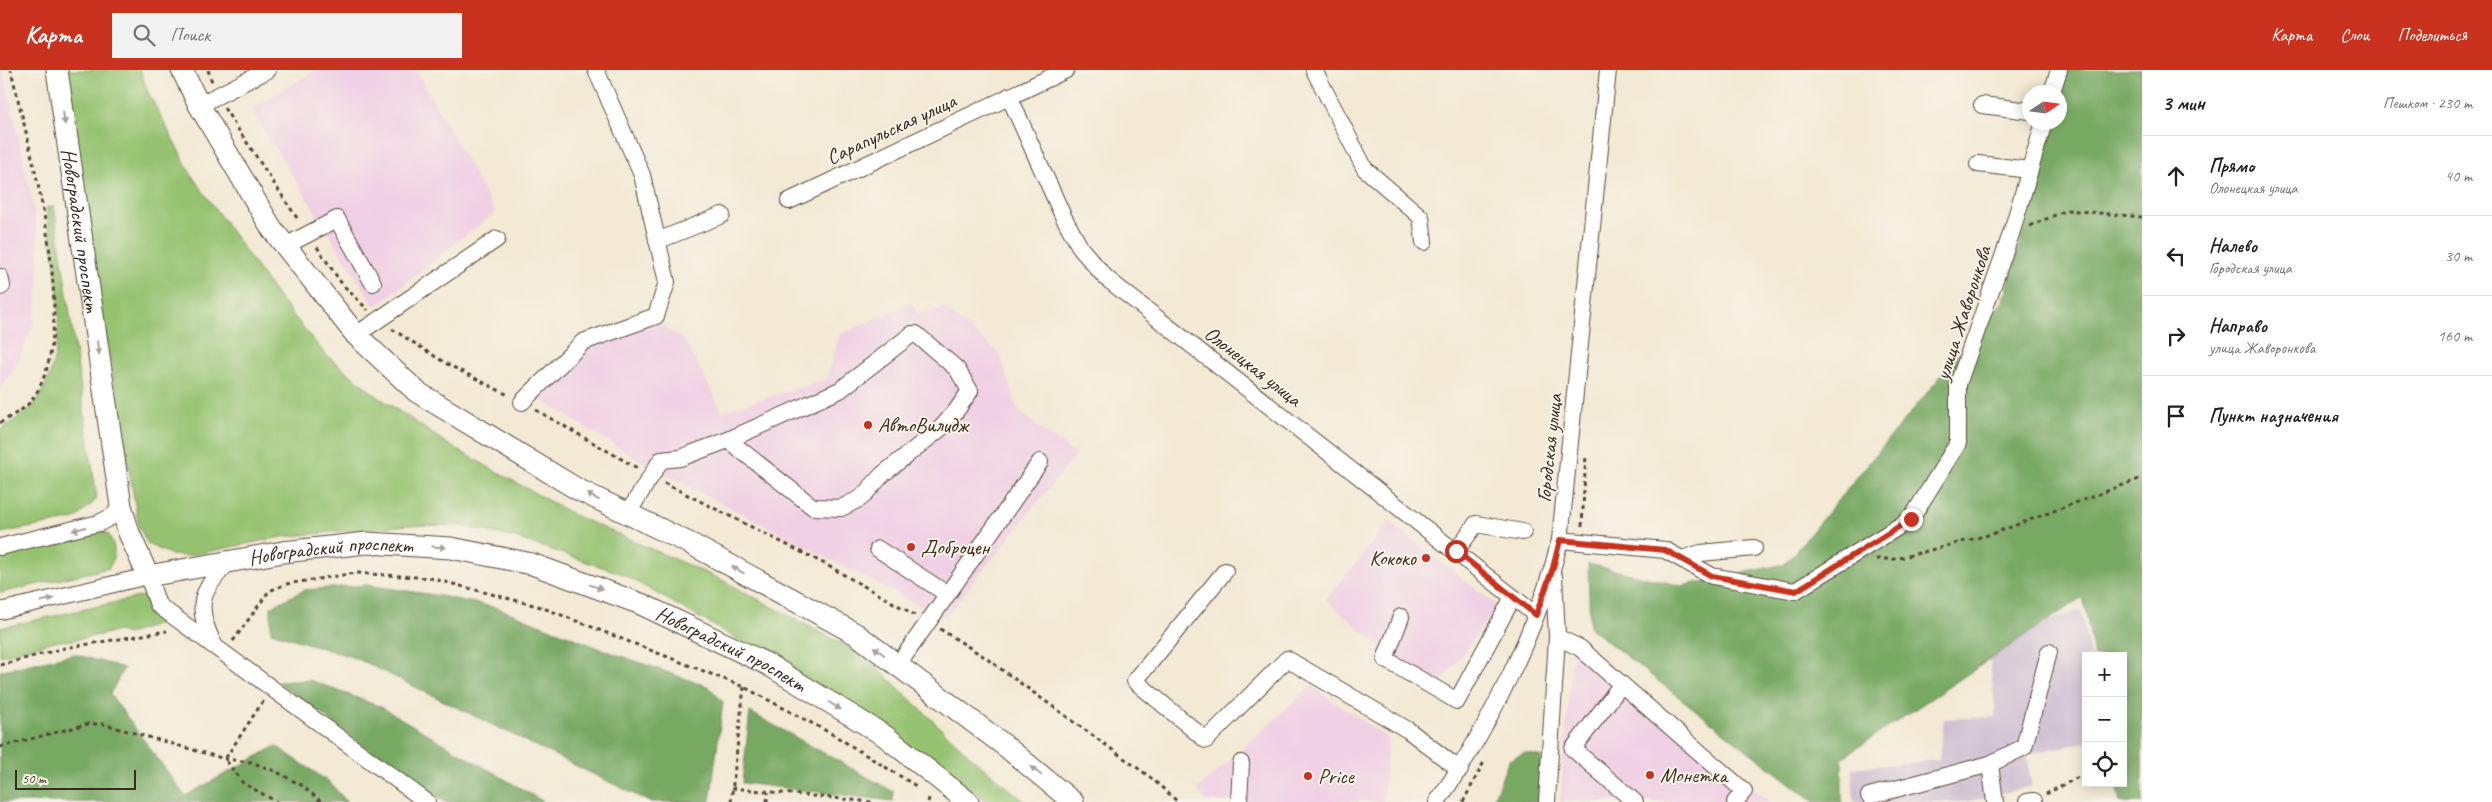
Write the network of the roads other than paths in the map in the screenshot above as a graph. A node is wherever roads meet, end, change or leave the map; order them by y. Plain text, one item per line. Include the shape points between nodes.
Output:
1 (58, 70) edge
2 (182, 70) edge
3 (268, 70) edge
4 (596, 70) edge
5 (1066, 70) edge
6 (1314, 70) edge
7 (1608, 70) edge
8 (2059, 70) edge
9 (2054, 85) edge
10 (1009, 96) junction
11 (199, 106) junction
12 (1982, 106) dead end
13 (2022, 110) edge
14 (2042, 130) edge
15 (1978, 164) dead end
16 (2030, 170) junction
17 (789, 201) dead end
18 (722, 216) dead end
19 (497, 239) dead end
20 (657, 241) junction
21 (1424, 242) dead end
22 (285, 246) junction
23 (0, 277) edge
24 (373, 283) dead end
25 (0, 287) edge
26 (356, 336) junction
27 (522, 402) dead end
28 (728, 440) junction
29 (1040, 462) dead end
30 (120, 506) junction
31 (628, 513) junction
32 (1523, 532) dead end
33 (1560, 540) junction
34 (0, 547) edge
35 (1754, 548) dead end
36 (878, 549) dead end
37 (1456, 551) junction
38 (1682, 560) junction
39 (228, 562) junction
40 (1553, 568) junction
41 (1225, 571) dead end
42 (148, 576) junction
43 (947, 594) junction
44 (1513, 596) junction
45 (0, 612) edge
46 (1536, 615) junction
47 (1402, 617) dead end
48 (1557, 637) junction
49 (220, 650) junction
50 (2049, 652) dead end
51 (898, 665) junction
52 (1621, 685) junction
53 (1241, 763) dead end
54 (1990, 764) junction
55 (1460, 770) junction
56 (1869, 796) dead end
57 (427, 802) edge
58 (968, 802) edge
59 (1073, 802) edge
60 (1238, 802) edge
61 (1437, 802) edge
62 (1547, 802) edge
63 (1635, 802) edge
64 (1735, 802) edge
65 (1995, 802) edge

1 -> 30 main road, Новоградский проспект
2 - 11 main road
3 - 11 street
4 - 20 street via 642,175
5 - 10 street, Сарапульская улица
6 - 21 street via 1365,169 1421,217
7 - 33 street, Городская улица
8 - 9 street
10 - 17 street, Сарапульская улица
10 - 37 street, Олонецкая улица via 1063,216 1081,249 1106,278
11 - 22 main road
12 - 13 street
14 - 16 street, улица Жаворонкова
15 - 16 street
16 - 38 street, улица Жаворонкова via 1958,384 1958,443 1911,519 1796,591 1712,576
18 - 20 street
19 - 26 street
20 - 27 street via 667,282 656,316 583,342
22 - 24 street via 336,218
22 - 26 main road
23 - 25 street
31 -> 26 main road via 577,489 417,392
28 - 28 street via 840,390 912,334 957,369 970,391 942,428 883,474 861,498 841,508 813,507
28 - 31 street via 680,458 661,460
29 - 43 street
30 -> 34 street via 113,516 100,523
30 - 42 main road, Новоградский проспект
51 -> 31 main road via 856,634
32 - 37 street via 1476,524
33 - 38 street, улица Жаворонкова via 1665,550
33 - 40 street, Городская улица
35 - 38 street via 1701,553
36 - 43 street
37 - 44 street, Олонецкая улица
39 - 42 main road, Новоградский проспект
39 - 49 street via 211,579 201,606 206,627
39 -> 58 main road, Новоградский проспект via 367,543 451,548 532,564 641,604 768,664 884,736
40 - 46 street, Городская улица
40 - 48 street
41 - 55 street via 1135,681 1206,740 1286,659 1408,730
45 -> 42 street
42 - 49 street via 158,605
43 - 51 street
44 - 46 street, Олонецкая улица
44 - 47 street via 1457,700 1385,659
46 - 55 street, Городская улица
48 - 52 street via 1580,648
48 - 62 street
49 - 57 street
50 - 54 street via 2024,747
59 -> 51 main road
52 - 63 street via 1573,749
52 - 64 street via 1744,791
53 - 60 street
54 - 56 street
54 - 65 street
55 - 61 street, Городская улица

